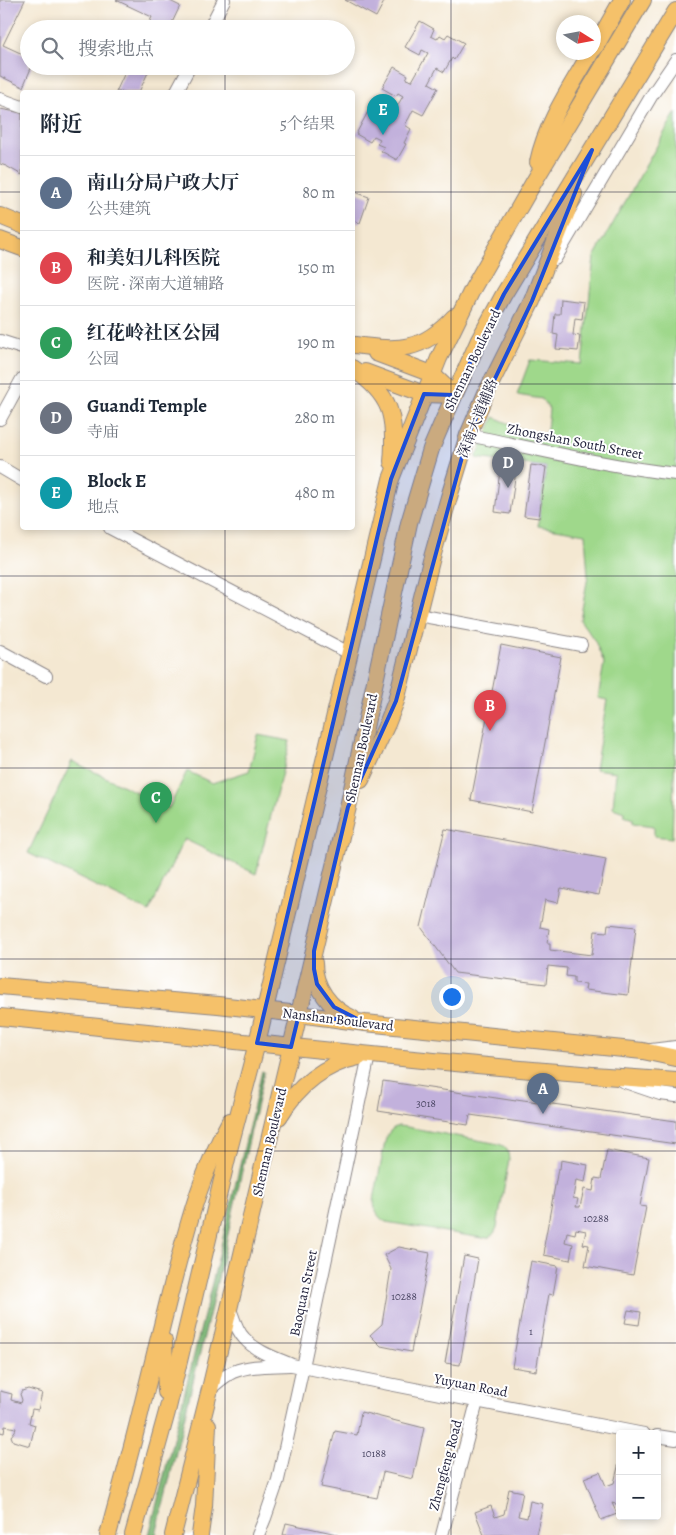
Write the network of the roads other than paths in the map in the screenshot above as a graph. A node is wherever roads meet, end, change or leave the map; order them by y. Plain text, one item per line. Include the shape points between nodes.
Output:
1 (224, 0) edge
2 (622, 0) edge
3 (636, 0) edge
4 (643, 0) edge
5 (676, 12) edge
6 (214, 20) edge
7 (601, 37) edge
8 (610, 54) junction
9 (587, 60) edge
10 (676, 60) edge
11 (185, 75) edge
12 (177, 90) edge
13 (0, 98) edge
14 (20, 106) edge
15 (592, 150) junction
16 (535, 180) junction
17 (0, 216) edge
18 (20, 224) edge
19 (0, 240) edge
20 (20, 247) edge
21 (473, 288) junction
22 (532, 301) junction
23 (0, 340) edge
24 (355, 345) edge
25 (355, 345) edge
26 (20, 347) edge
27 (355, 369) edge
28 (355, 370) edge
29 (432, 374) junction
30 (20, 383) edge
31 (424, 394) junction
32 (454, 394) junction
33 (0, 420) edge
34 (468, 435) junction
35 (0, 467) edge
36 (676, 474) edge
37 (20, 479) edge
38 (391, 479) junction
39 (114, 530) edge
40 (418, 615) junction
41 (581, 645) dead end
42 (0, 651) edge
43 (350, 654) junction
44 (46, 676) dead end
45 (348, 807) junction
46 (314, 951) junction
47 (0, 986) edge
48 (264, 1010) junction
49 (299, 1014) junction
50 (0, 1018) edge
51 (366, 1023) junction
52 (257, 1043) junction
53 (291, 1047) junction
54 (676, 1047) edge
55 (643, 1051) junction
56 (368, 1055) junction
57 (676, 1058) edge
58 (607, 1076) junction
59 (676, 1081) edge
60 (676, 1096) edge
61 (242, 1100) junction
62 (269, 1140) junction
63 (230, 1306) junction
64 (163, 1321) junction
65 (298, 1366) junction
66 (210, 1389) junction
67 (477, 1402) junction
68 (167, 1412) junction
69 (623, 1430) edge
70 (661, 1437) edge
71 (676, 1440) edge
72 (108, 1535) edge
73 (134, 1535) edge
74 (172, 1535) edge
75 (200, 1535) edge
76 (258, 1535) edge
77 (442, 1535) edge

1 - 6 street
2 - 7 main road
3 - 8 main road, Shennan Boulevard
4 - 8 main road, Shennan Boulevard
5 - 15 main road, Shennan Boulevard
8 - 16 main road, Shennan Boulevard
9 - 16 main road via 550,127
10 - 22 street, 深南大道辅路 via 600,180
11 - 12 street
13 - 14 street
15 - 22 main road
15 - 32 main road, Shennan Boulevard via 504,294
16 - 21 main road, Shennan Boulevard
17 - 18 main road
19 - 20 main road
21 - 24 main road via 454,316 430,339 394,349
21 - 29 main road, Shennan Boulevard
22 - 34 main road, 深南大道辅路
23 - 26 street
25 - 29 main road
27 - 31 main road
28 - 38 main road via 368,378 387,403 394,442
29 - 31 main road, Shennan Boulevard
29 - 32 main road
30 - 33 street
31 - 32 main road
31 - 38 main road, Shennan Boulevard
32 - 45 main road, Shennan Boulevard via 431,449 410,523
34 - 36 street, Zhongshan South Street
34 - 40 main road, 深南大道辅路
35 - 37 street
38 - 43 main road, Shennan Boulevard
39 - 43 street
40 - 41 street
40 - 45 main road, 深南大道辅路 via 396,701
42 - 44 street
43 - 48 main road, Shennan Boulevard
45 - 46 main road, Shennan Boulevard
46 - 49 main road, Shennan Boulevard
46 - 51 main road via 317,984 325,997 346,1015
47 - 48 main road, Nanshan Boulevard
48 - 49 main road, Nanshan Boulevard
48 - 52 main road, Shennan Boulevard
49 - 51 main road, Nanshan Boulevard
49 - 53 main road, Shennan Boulevard
50 - 52 main road
51 - 55 main road, Nanshan Boulevard
52 - 53 main road
52 - 61 main road, Shennan Boulevard
53 - 56 main road
53 - 62 main road, Shennan Boulevard
54 - 55 street
55 - 57 main road, Nanshan Boulevard
56 - 58 main road
56 - 62 main road via 333,1065 302,1087 289,1101
56 - 65 street, Baoquan Street
58 - 59 main road
58 - 60 street via 660,1094
61 - 64 main road via 202,1179
61 - 68 main road, Shennan Boulevard
62 - 63 main road, Shennan Boulevard
63 - 65 street via 243,1338 253,1347
63 - 66 main road, Shennan Boulevard
64 - 68 main road
64 - 72 main road
65 - 66 street via 232,1372
65 - 67 street, Yuyuan Road
65 - 76 street, Baoquan Street via 278,1480
66 - 74 main road, Shennan Boulevard
66 - 75 main road
67 - 69 street, Yuyuan Road
67 - 77 street, Zhengfeng Road
68 - 73 main road, Shennan Boulevard
70 - 71 street

